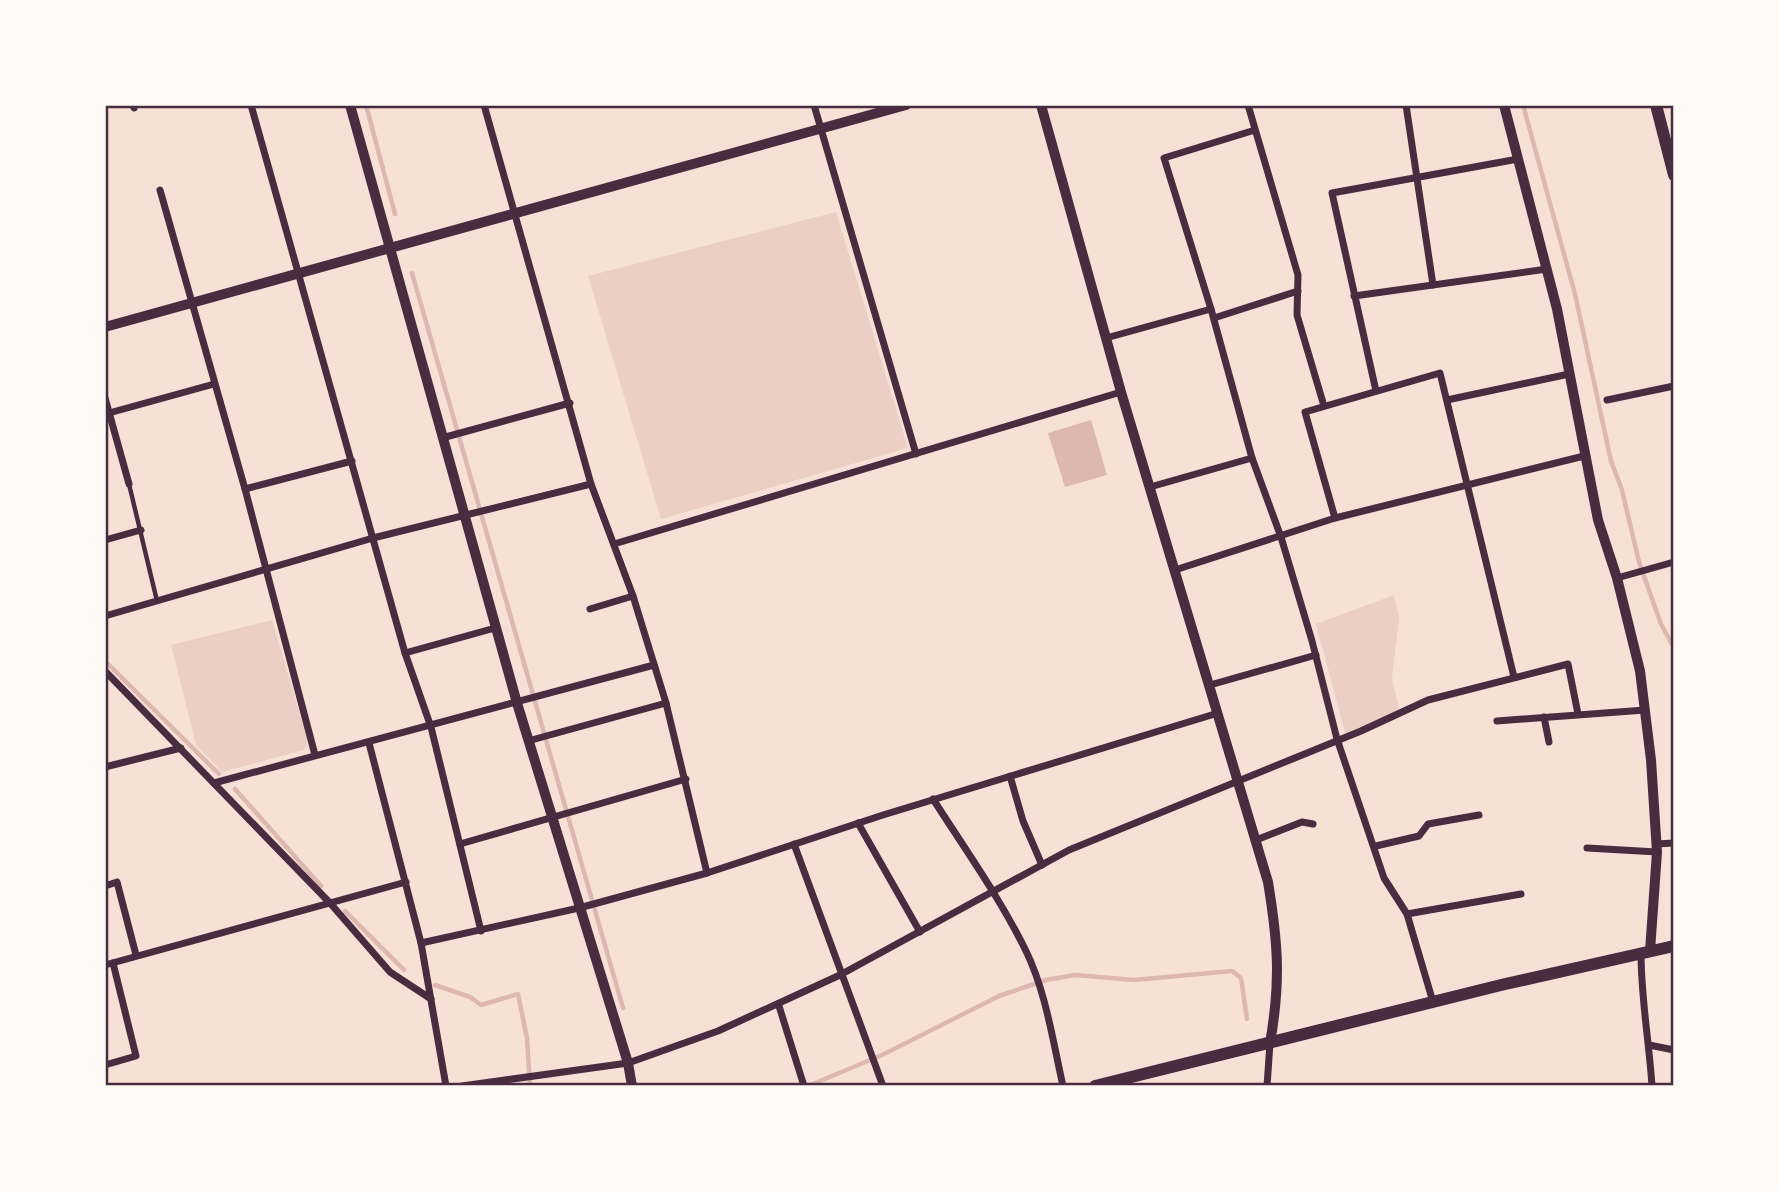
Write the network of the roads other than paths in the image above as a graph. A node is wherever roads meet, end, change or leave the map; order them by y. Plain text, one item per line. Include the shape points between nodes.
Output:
1 (251, 105) edge
2 (350, 105) edge
3 (484, 105) edge
4 (814, 105) edge
5 (906, 105) edge
6 (1041, 105) edge
7 (1248, 105) edge
8 (1406, 105) edge
9 (1503, 105) edge
10 (1656, 105) edge
11 (821, 129) junction
12 (1255, 130) junction
13 (1518, 159) junction
14 (1674, 175) edge
15 (1415, 176) junction
16 (160, 190) dead end
17 (516, 213) junction
18 (390, 249) junction
19 (1547, 269) junction
20 (300, 272) junction
21 (1433, 285) junction
22 (1298, 291) junction
23 (1354, 296) junction
24 (192, 303) junction
25 (1211, 309) junction
26 (1214, 318) junction
27 (105, 327) edge
28 (1106, 338) junction
29 (1569, 374) junction
30 (214, 384) junction
31 (1674, 386) edge
32 (1376, 391) junction
33 (1121, 392) junction
34 (105, 398) edge
35 (1447, 400) junction
36 (1607, 400) dead end
37 (570, 403) junction
38 (1324, 406) junction
39 (110, 413) junction
40 (448, 436) junction
41 (916, 454) junction
42 (1584, 456) junction
43 (1252, 458) junction
44 (352, 461) junction
45 (128, 484) joint
46 (592, 484) junction
47 (1469, 484) junction
48 (1150, 487) junction
49 (245, 489) junction
50 (463, 515) junction
51 (1335, 518) junction
52 (141, 530) junction
53 (1281, 537) junction
54 (373, 538) junction
55 (105, 540) edge
56 (614, 544) junction
57 (1674, 562) edge
58 (267, 569) junction
59 (1175, 570) junction
60 (1617, 578) junction
61 (633, 596) junction
62 (157, 601) junction
63 (590, 609) dead end
64 (105, 617) edge
65 (495, 628) junction
66 (405, 653) junction
67 (1316, 655) junction
68 (654, 665) junction
69 (105, 671) edge
70 (1514, 677) junction
71 (109, 680) edge
72 (1210, 685) junction
73 (666, 702) junction
74 (517, 703) junction
75 (1645, 710) junction
76 (1218, 713) junction
77 (1578, 714) junction
78 (1544, 717) junction
79 (1497, 721) dead end
80 (431, 727) junction
81 (1337, 739) junction
82 (528, 741) junction
83 (1549, 742) dead end
84 (369, 743) junction
85 (181, 748) junction
86 (315, 755) junction
87 (105, 767) edge
88 (1010, 776) junction
89 (686, 779) junction
90 (1238, 779) junction
91 (214, 783) junction
92 (933, 799) junction
93 (1479, 815) dead end
94 (551, 817) junction
95 (858, 823) junction
96 (1313, 824) dead end
97 (1256, 840) junction
98 (1674, 843) edge
99 (460, 844) junction
100 (794, 844) junction
101 (1376, 846) junction
102 (1587, 848) dead end
103 (1656, 848) junction
104 (1042, 864) junction
105 (707, 873) junction
106 (406, 882) junction
107 (105, 886) edge
108 (993, 892) junction
109 (1521, 894) dead end
110 (330, 903) junction
111 (579, 908) junction
112 (1407, 914) junction
113 (481, 931) junction
114 (920, 932) junction
115 (421, 943) junction
116 (1674, 946) edge
117 (1646, 951) junction
118 (136, 955) junction
119 (109, 964) edge
120 (841, 975) junction
121 (431, 999) junction
122 (1433, 1002) junction
123 (779, 1006) junction
124 (1270, 1043) junction
125 (1649, 1045) junction
126 (1674, 1050) edge
127 (628, 1063) junction
128 (105, 1065) edge
129 (804, 1084) edge
130 (446, 1086) edge
131 (462, 1086) edge
132 (632, 1086) edge
133 (883, 1086) edge
134 (1063, 1086) edge
135 (1095, 1086) edge
136 (1267, 1086) edge
137 (1652, 1086) edge

1 - 20 street
2 - 18 street
3 - 17 street
4 - 11 street
5 - 11 street
6 - 28 street
7 - 12 street
8 - 15 street
9 - 13 street
10 - 14 main road
11 - 17 street
11 - 41 street
12 - 22 street via 1298,275
12 - 25 street via 1164,158
13 - 15 street
13 - 19 street
15 - 21 street
15 - 23 street via 1332,193
16 - 24 street
17 - 18 street
17 - 37 street
18 - 20 street
18 - 40 street
19 - 21 street
19 - 29 street
20 - 24 street
20 - 44 street
21 - 23 street
22 - 26 street
22 - 38 street via 1297,315
23 - 32 street
24 - 27 street
24 - 30 street
25 - 26 street
25 - 28 street
26 - 43 street
28 - 33 street
29 - 35 street
29 - 42 street
30 - 39 street
30 - 49 street
31 - 36 street
32 - 35 street via 1440,373
32 - 38 street
33 - 41 street
33 - 48 street
34 - 39 street
35 - 47 street
37 - 40 street
37 - 46 street
38 - 51 street via 1305,412
39 - 45 street
40 - 50 street
41 - 56 street
42 - 47 street
42 - 60 street
43 - 48 street
43 - 53 street
44 - 49 street
44 - 54 street
45 - 52 lane
46 - 50 street
46 - 56 street
47 - 51 street
47 - 70 street
48 - 59 street
49 - 58 street
50 - 54 street
50 - 65 street
51 - 53 street
52 - 55 street
52 - 62 lane
53 - 59 street
53 - 67 street
54 - 58 street
54 - 66 street
56 - 61 street
57 - 60 street
58 - 62 street
58 - 86 street
59 - 72 street
60 - 75 street
61 - 63 street
61 - 68 street
62 - 64 street
65 - 66 street
65 - 74 street
66 - 80 street
67 - 72 street
67 - 81 street
68 - 73 street
68 - 74 street
69 - 71 street
70 - 77 street via 1569,664
70 - 81 street via 1428,700
71 - 85 street
72 - 76 street
73 - 82 street
73 - 89 street
74 - 80 street
74 - 82 street
75 - 77 street
75 - 103 street
76 - 88 street
76 - 90 street
77 - 78 street
78 - 79 street
78 - 83 street
80 - 84 street
80 - 99 street
81 - 90 street
81 - 101 street
82 - 94 street
84 - 86 street
84 - 106 street
85 - 87 street
85 - 91 street
86 - 91 street
88 - 92 street
88 - 104 street
89 - 94 street
89 - 105 street
90 - 97 street
90 - 104 street
91 - 110 street
92 - 95 street
92 - 108 street
93 - 101 street via 1428,824 1419,836
94 - 99 street
94 - 111 street
95 - 100 street
95 - 114 street
96 - 97 street via 1302,822
97 - 124 street via 1279,948 1277,1007
98 - 103 street
99 - 113 street
100 - 105 street
100 - 120 street
101 - 112 street via 1384,878
102 - 103 street
103 - 117 street
104 - 108 street
105 - 111 street
106 - 110 street
106 - 115 street
107 - 118 street via 117,882
108 - 114 street
108 - 134 street via 1027,953 1040,989
109 - 112 street
110 - 118 street
110 - 121 street via 390,972
111 - 113 street
111 - 127 street
112 - 122 street
113 - 115 street
114 - 120 street
115 - 121 street
116 - 117 main road
117 - 122 main road
117 - 125 street via 1642,1007
118 - 119 street
119 - 128 street via 136,1056
120 - 123 street
120 - 133 street
121 - 130 street
122 - 124 main road
123 - 127 street
123 - 129 street
124 - 135 main road
124 - 136 street
125 - 126 street
125 - 137 street
127 - 131 street
127 - 132 street

